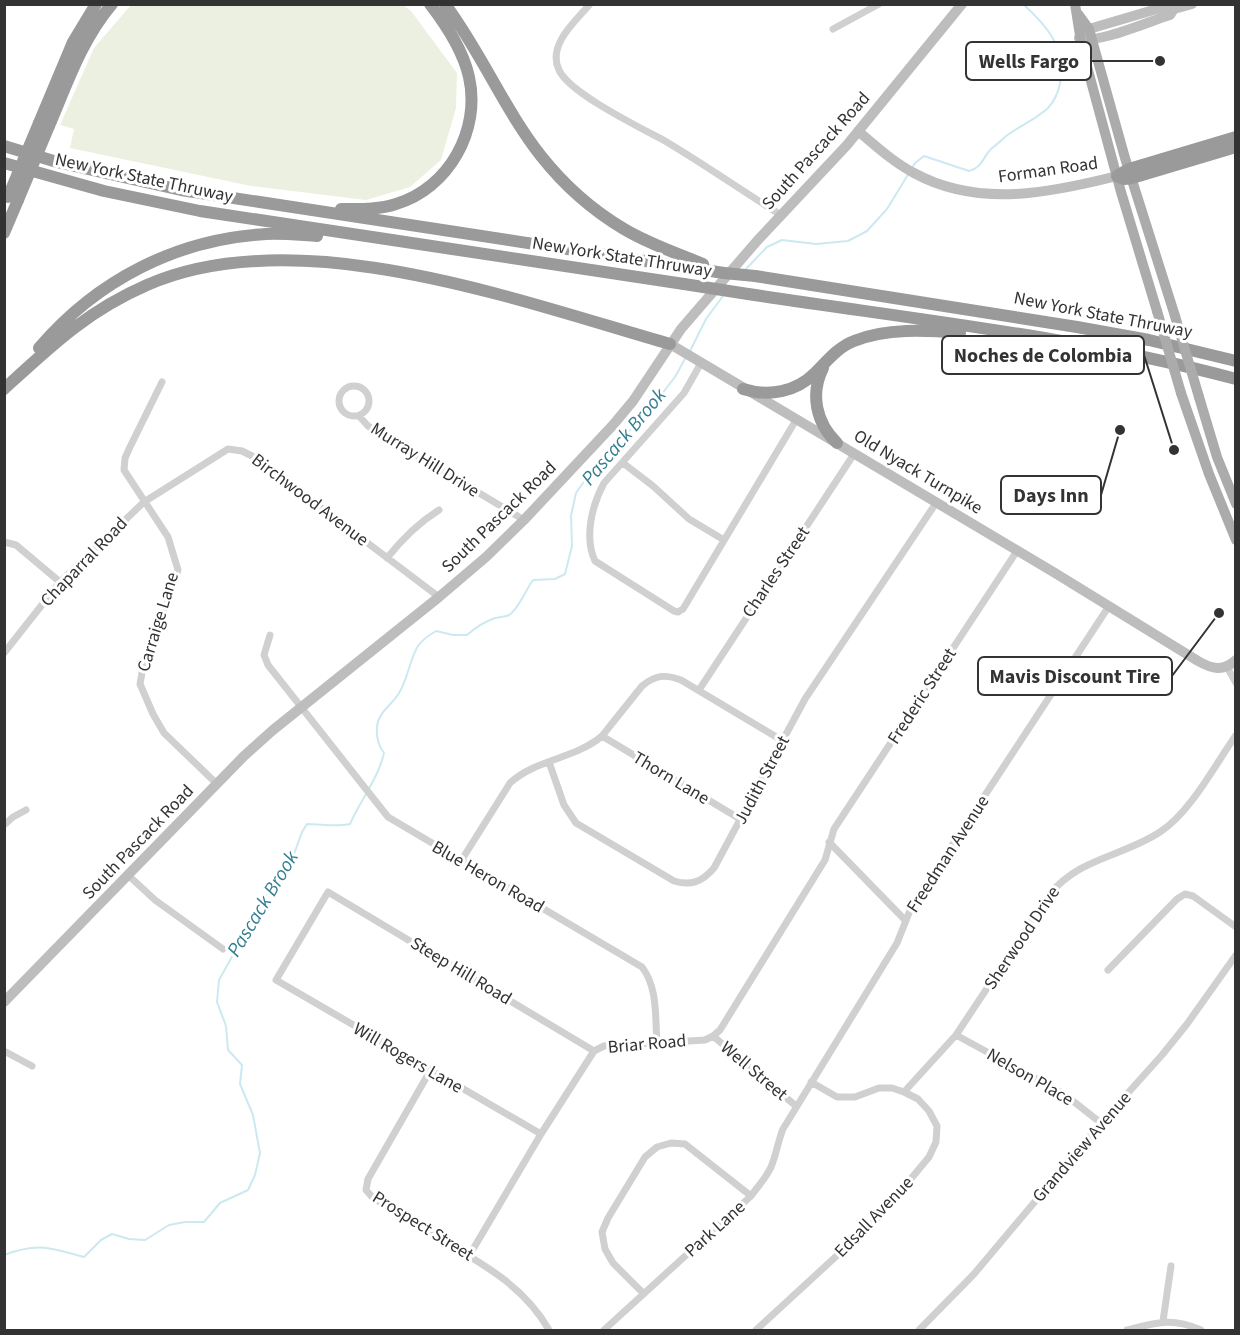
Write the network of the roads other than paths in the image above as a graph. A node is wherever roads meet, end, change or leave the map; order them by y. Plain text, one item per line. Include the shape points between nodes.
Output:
1 (96, 4) edge
2 (112, 4) edge
3 (430, 4) edge
4 (446, 4) edge
5 (590, 4) edge
6 (879, 4) edge
7 (962, 4) edge
8 (1190, 5) edge
9 (1172, 7) edge
10 (1077, 9) edge
11 (833, 29) dead end
12 (1089, 29) junction
13 (1079, 38) junction
14 (1092, 40) junction
15 (44, 124) junction
16 (858, 131) junction
17 (1236, 137) edge
18 (4, 146) edge
19 (1236, 147) edge
20 (4, 164) edge
21 (1131, 174) junction
22 (1117, 176) junction
23 (10, 201) edge
24 (309, 210) junction
25 (781, 215) junction
26 (4, 233) edge
27 (378, 238) junction
28 (688, 263) junction
29 (1125, 335) junction
30 (1072, 343) junction
31 (670, 344) junction
32 (836, 352) junction
33 (1236, 353) edge
34 (697, 361) junction
35 (1236, 361) edge
36 (1236, 379) edge
37 (162, 382) dead end
38 (4, 389) edge
39 (743, 389) junction
40 (359, 416) junction
41 (796, 420) junction
42 (837, 443) junction
43 (854, 454) junction
44 (623, 464) junction
45 (144, 502) junction
46 (936, 502) junction
47 (1236, 504) edge
48 (439, 510) dead end
49 (524, 520) junction
50 (724, 540) junction
51 (1236, 540) edge
52 (4, 542) edge
53 (1017, 551) junction
54 (387, 558) junction
55 (60, 582) junction
56 (439, 597) junction
57 (1109, 606) junction
58 (270, 635) dead end
59 (4, 653) edge
60 (1231, 664) edge
61 (1236, 683) edge
62 (699, 690) junction
63 (300, 708) junction
64 (1236, 735) edge
65 (602, 736) junction
66 (783, 741) junction
67 (549, 762) junction
68 (217, 784) junction
69 (26, 810) dead end
70 (740, 819) junction
71 (4, 825) edge
72 (829, 842) junction
73 (461, 861) junction
74 (128, 874) junction
75 (905, 920) junction
76 (1236, 927) edge
77 (223, 950) dead end
78 (1236, 955) edge
79 (1108, 970) dead end
80 (276, 980) joint
81 (4, 1002) edge
82 (957, 1035) junction
83 (713, 1036) junction
84 (657, 1042) junction
85 (4, 1051) edge
86 (594, 1051) junction
87 (32, 1066) dead end
88 (430, 1071) junction
89 (811, 1082) junction
90 (904, 1092) junction
91 (796, 1106) junction
92 (1101, 1123) junction
93 (541, 1134) junction
94 (751, 1196) junction
95 (469, 1256) junction
96 (1172, 1266) dead end
97 (643, 1293) junction
98 (1163, 1321) junction
99 (549, 1330) edge
100 (604, 1330) edge
101 (756, 1330) edge
102 (919, 1330) edge
103 (1127, 1330) edge
104 (1201, 1330) edge

1 - 15 highway via 73,42
2 - 15 highway via 95,26
3 - 24 highway via 452,36 469,76 470,116 458,153 432,184 404,201 374,208
4 - 28 highway via 530,141 561,179 623,229
5 - 25 street via 560,40 556,51 558,70 569,83
6 - 11 street
7 - 16 street, South Pascack Road
8 - 9 street
9 - 12 street
9 - 14 street via 1170,15
10 - 12 main road
10 - 13 main road
12 - 13 street
12 - 14 main road
13 - 14 street
13 - 22 main road
14 - 21 main road
15 - 23 highway, bridge
16 - 22 street, Forman Road via 917,175 959,190 1002,195 1058,189
16 - 25 street, South Pascack Road
17 - 21 highway
18 - 24 highway, New York State Thruway via 133,180
19 - 21 highway
20 - 27 highway, New York State Thruway via 152,202
21 - 22 highway via 1124,179
21 - 47 main road, bridge via 1217,457
22 - 51 main road, bridge via 1181,393
23 - 26 highway
24 - 28 highway, New York State Thruway
25 - 31 street, South Pascack Road
27 - 30 highway, New York State Thruway, bridge
27 - 38 highway via 256,235 204,243 169,254 128,274 87,301 51,334
28 - 29 highway, New York State Thruway, bridge via 724,273
29 - 33 highway
29 - 35 highway, New York State Thruway
30 - 32 highway via 916,331 864,338
30 - 36 highway, New York State Thruway
31 - 34 street, Old Nyack Turnpike
31 - 38 highway via 417,275 336,264 241,263 176,274 120,298 75,325
31 - 49 street, South Pascack Road via 613,426
32 - 39 highway via 809,378 792,388 766,393
32 - 42 highway via 821,373 816,397 821,422
34 - 39 street, Old Nyack Turnpike
34 - 44 street via 684,393
37 - 45 street, Carraige Lane via 125,458 124,470
39 - 41 street, Old Nyack Turnpike
40 - 40 street, Murray Hill Drive via 368,408 368,396 360,387 348,387 340,395 339,406 347,415
40 - 49 street, Murray Hill Drive via 368,426
41 - 42 street, Old Nyack Turnpike
41 - 50 street
42 - 43 street, Old Nyack Turnpike
43 - 46 street, Old Nyack Turnpike
43 - 62 street, Charles Street
44 - 50 street via 689,519
44 - 50 street via 604,483 592,512 592,552 598,564 678,612
45 - 54 street, Birchwood Avenue via 228,449 242,451
45 - 55 street, Chaparral Road
45 - 68 street, Carraige Lane via 168,537 178,570 145,656 140,684 164,732
46 - 53 street, Old Nyack Turnpike
46 - 66 street, Judith Street via 805,699
48 - 54 street via 408,532
49 - 56 street, South Pascack Road
52 - 55 street via 16,545
53 - 57 street, Old Nyack Turnpike
53 - 72 street, Frederic Street
54 - 56 street, Birchwood Avenue
55 - 59 street, Chaparral Road
56 - 63 street, South Pascack Road
57 - 60 street, Old Nyack Turnpike via 1205,665 1217,669
57 - 75 street, Freedman Avenue
58 - 63 street, Blue Heron Road via 264,655 268,665
60 - 61 street, Old Nyack Turnpike
62 - 65 street via 670,676 650,679
62 - 66 street
63 - 68 street, South Pascack Road
63 - 73 street, Blue Heron Road via 388,817
64 - 82 street, Sherwood Drive via 1175,821 1141,842 1086,864 1059,882
65 - 67 street via 584,749
65 - 70 street, Thorn Lane
66 - 70 street, Judith Street
67 - 70 street, Judith Street via 564,804 576,823 674,882 686,884 706,877
67 - 73 street via 510,783
68 - 74 street, South Pascack Road
69 - 71 street
72 - 75 street
72 - 83 street via 825,860
73 - 84 street, Blue Heron Road via 642,968 653,989
74 - 77 street via 154,900
74 - 81 street, South Pascack Road
75 - 89 street, Freedman Avenue via 897,943
76 - 79 street via 1185,894
78 - 92 street, Grandview Avenue via 1187,1024
80 - 86 street, Steep Hill Road via 328,892
80 - 88 street, Will Rogers Lane
82 - 90 street, Sherwood Drive
82 - 92 street, Nelson Place via 1064,1094
83 - 84 street, Briar Road via 705,1040
83 - 91 street, Well Street
84 - 86 street, Briar Road via 604,1046
85 - 87 street
86 - 93 street, Briar Road
88 - 93 street, Will Rogers Lane
88 - 95 street, Prospect Street via 368,1179 366,1190
89 - 90 street via 837,1097 855,1097 879,1088
89 - 91 street, Freedman Avenue
90 - 101 street, Edsall Avenue via 929,1111 937,1126 930,1157 880,1216
91 - 94 street, Park Lane via 783,1129 772,1164
92 - 102 street, Grandview Avenue via 974,1274
93 - 95 street, Briar Road
94 - 97 street, Park Lane
94 - 97 street via 686,1144 657,1147 645,1157 602,1232 613,1263
95 - 99 street, Prospect Street via 512,1285
96 - 98 street
97 - 100 street, Park Lane
98 - 103 street
98 - 104 street

